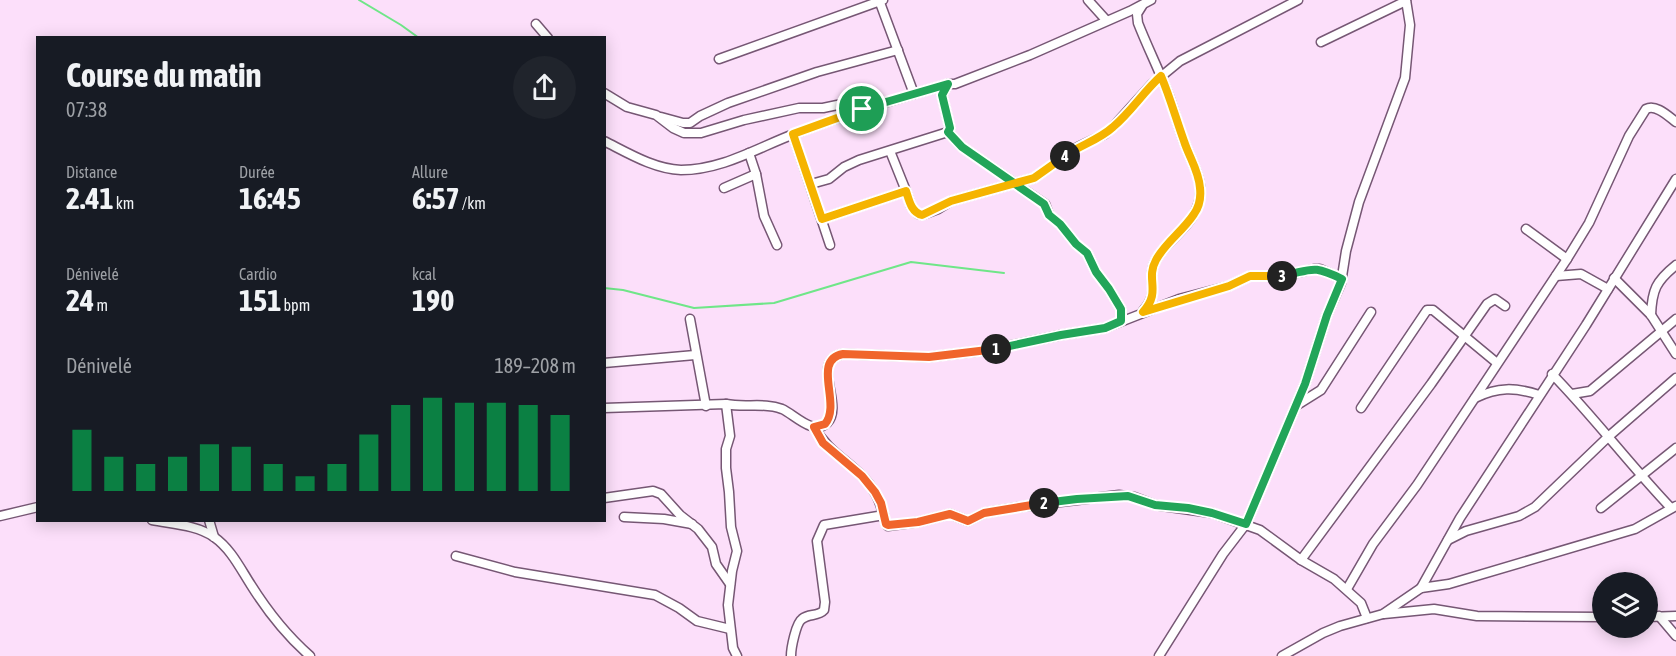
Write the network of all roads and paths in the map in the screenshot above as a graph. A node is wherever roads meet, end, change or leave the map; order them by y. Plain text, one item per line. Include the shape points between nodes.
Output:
1 (880, 0) edge
2 (1088, 0) edge
3 (1151, 0) edge
4 (1298, 0) edge
5 (1406, 1) edge
6 (1142, 5) junction
7 (1106, 20) junction
8 (536, 24) dead end
9 (546, 36) edge
10 (1321, 42) dead end
11 (898, 50) junction
12 (719, 59) dead end
13 (1161, 76) junction
14 (948, 84) junction
15 (914, 93) junction
16 (606, 94) edge
17 (862, 109) junction
18 (656, 116) junction
19 (1676, 122) edge
20 (948, 132) junction
21 (793, 134) junction
22 (606, 142) edge
23 (890, 151) junction
24 (749, 153) junction
25 (756, 174) junction
26 (811, 184) junction
27 (1013, 184) junction
28 (1674, 185) edge
29 (724, 188) dead end
30 (906, 191) junction
31 (822, 219) junction
32 (1526, 229) dead end
33 (777, 244) dead end
34 (830, 245) dead end
35 (1567, 259) junction
36 (1676, 265) edge
37 (1556, 276) junction
38 (1614, 278) junction
39 (1342, 279) junction
40 (1608, 289) junction
41 (1504, 306) dead end
42 (1143, 312) junction
43 (1371, 312) dead end
44 (1651, 315) junction
45 (690, 319) dead end
46 (1676, 319) edge
47 (1121, 321) junction
48 (1661, 331) junction
49 (1465, 337) junction
50 (1676, 354) edge
51 (695, 356) junction
52 (606, 363) edge
53 (1497, 363) junction
54 (1552, 374) junction
55 (1676, 378) edge
56 (1572, 394) junction
57 (1539, 395) junction
58 (1475, 398) junction
59 (726, 404) junction
60 (1296, 405) junction
61 (706, 406) junction
62 (606, 408) edge
63 (1361, 408) dead end
64 (814, 427) junction
65 (1608, 436) junction
66 (1676, 448) edge
67 (1641, 476) junction
68 (606, 498) edge
69 (36, 507) edge
70 (1674, 507) edge
71 (1601, 508) dead end
72 (884, 515) junction
73 (0, 516) edge
74 (624, 517) dead end
75 (162, 522) edge
76 (210, 522) edge
77 (693, 524) junction
78 (1246, 524) junction
79 (214, 537) junction
80 (1447, 540) junction
81 (456, 556) dead end
82 (1301, 560) junction
83 (730, 584) junction
84 (1420, 588) junction
85 (1347, 589) junction
86 (1383, 614) junction
87 (1659, 616) joint
88 (1676, 616) edge
89 (1592, 617) edge
90 (1367, 618) junction
91 (730, 629) junction
92 (1676, 636) edge
93 (310, 656) edge
94 (737, 656) edge
95 (792, 656) edge
96 (1159, 656) edge
97 (1282, 656) edge

1 - 11 street
1 - 12 street
2 - 7 street
3 - 6 street
4 - 13 street via 1206,46
5 - 10 street
5 - 39 street via 1410,25 1405,78 1359,202
6 - 7 street
6 - 13 street via 1136,19
7 - 14 street via 1030,55
8 - 9 street
11 - 15 street
11 - 18 street via 817,72 728,103 690,123
13 - 27 street via 1105,134 1078,147 1034,178
13 - 42 street via 1194,165 1200,194 1193,216 1155,261 1151,276 1153,295
14 - 15 street
14 - 20 street via 942,95
15 - 17 street
16 - 18 street via 627,107
17 - 18 street via 842,104 799,108 701,133 684,133
17 - 21 street
19 - 35 street via 1657,109 1646,109
20 - 23 street
20 - 27 street
21 - 24 street
21 - 26 street
22 - 24 street via 637,158 679,170 718,165
23 - 26 street via 859,160 829,179
23 - 30 street
24 - 25 street
25 - 29 street
25 - 33 street via 764,216
26 - 31 street
27 - 30 street via 951,201 922,215 911,206
27 - 47 street via 1044,204 1049,215 1087,253 1121,309
28 - 38 street
30 - 31 street
31 - 34 street
32 - 35 street
35 - 37 street
36 - 44 street via 1655,286
37 - 40 street via 1581,274
37 - 53 street
38 - 40 street
38 - 44 street
39 - 42 street via 1320,269 1284,276 1250,276
39 - 60 street
40 - 54 street
41 - 49 street via 1490,300
42 - 47 street
43 - 60 street via 1321,390
44 - 48 street
45 - 51 street
46 - 48 street
47 - 64 street via 1105,328 989,350 929,357 834,356 827,370 832,413 825,424
48 - 50 street
48 - 56 street via 1590,391
49 - 53 street
49 - 63 street via 1433,310 1427,310
49 - 82 street
51 - 52 street
51 - 61 street
53 - 58 street
54 - 56 street
54 - 57 street
55 - 65 street
56 - 65 street
57 - 58 street via 1511,388 1491,390
57 - 80 street
58 - 85 street via 1373,544
59 - 61 street
59 - 64 street via 777,408
59 - 83 street via 730,436 726,468 737,551
60 - 78 street
61 - 62 street
64 - 72 street via 823,443 866,480
65 - 67 street
65 - 80 street via 1535,507
66 - 67 street
67 - 70 street
67 - 71 street
68 - 77 street via 657,492
69 - 73 street
70 - 84 street via 1635,529 1449,584
72 - 78 street via 888,525 950,514 968,521 984,513 1119,495 1212,513
72 - 95 street via 824,525 817,541 824,610 799,621
74 - 77 street
75 - 79 street via 201,530
76 - 79 street
77 - 83 street via 712,547 716,564
78 - 82 street
78 - 96 street
79 - 93 street via 235,559 273,618
80 - 84 street
81 - 91 street via 515,572 655,595 697,621
82 - 85 street
83 - 91 street
84 - 86 street
85 - 90 street via 1361,603
86 - 89 street via 1434,609 1477,616
86 - 90 street
87 - 88 street
87 - 92 street
90 - 97 street via 1323,633
91 - 94 street

